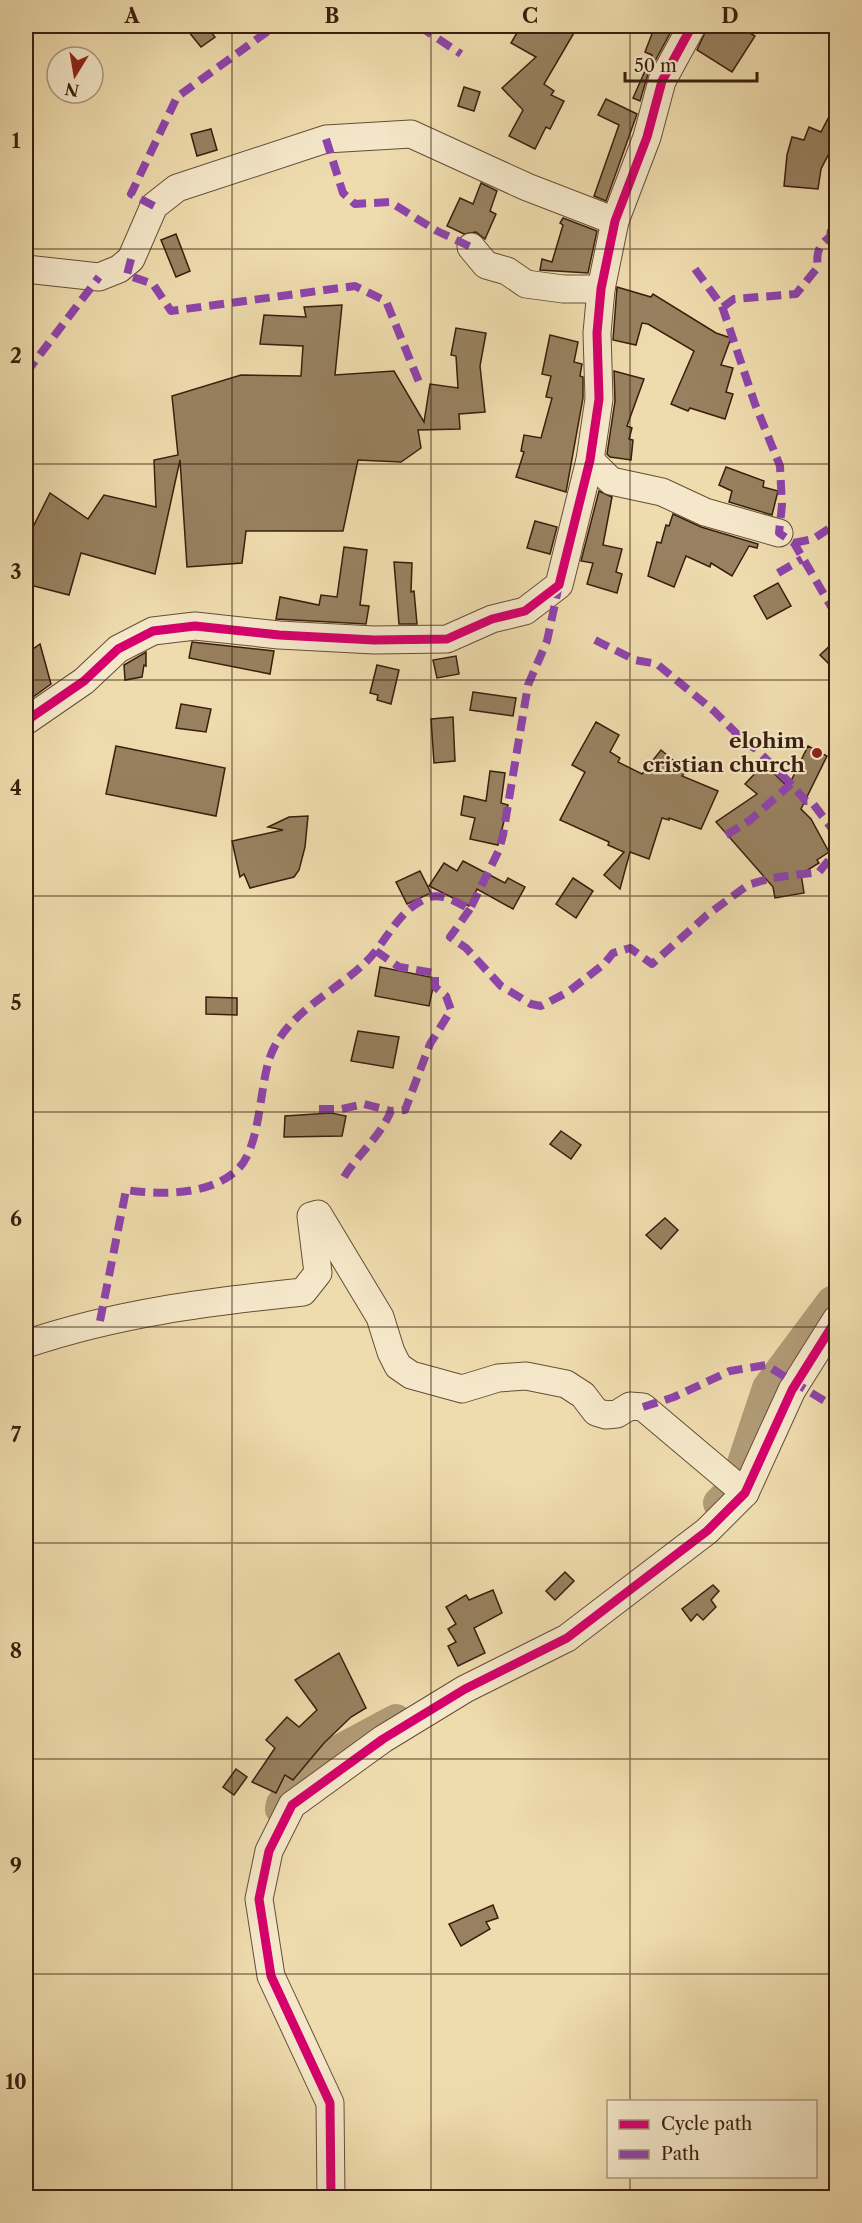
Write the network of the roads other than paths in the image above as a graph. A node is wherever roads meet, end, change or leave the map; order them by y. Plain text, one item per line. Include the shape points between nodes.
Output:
1 (692, 26) edge
2 (615, 221) junction
3 (471, 247) dead end
4 (26, 269) edge
5 (601, 289) junction
6 (590, 460) junction
7 (779, 533) dead end
8 (26, 721) edge
9 (836, 1321) edge
10 (26, 1344) edge
11 (746, 1493) junction
12 (331, 2198) edge

1 - 2 street via 662,81
2 - 4 street via 527,187 411,134 326,139 177,188 154,206 131,259 118,269 99,277
2 - 5 street
3 - 5 street via 486,265 507,271 526,284
5 - 6 street via 597,333 599,399
6 - 7 street via 611,481 662,492 705,512
6 - 8 street via 559,585 525,611 492,619 447,639 327,638 195,626 153,631 118,649 84,681
9 - 11 street via 792,1390
10 - 11 street via 100,1321 201,1303 303,1292 318,1272 311,1216 318,1214 381,1317 398,1366 411,1375 462,1389 498,1378 526,1376 566,1384 596,1412 606,1415 630,1406 643,1407
11 - 12 street via 707,1531 567,1638 465,1689 383,1739 292,1805 269,1851 260,1899 271,1976 330,2103

